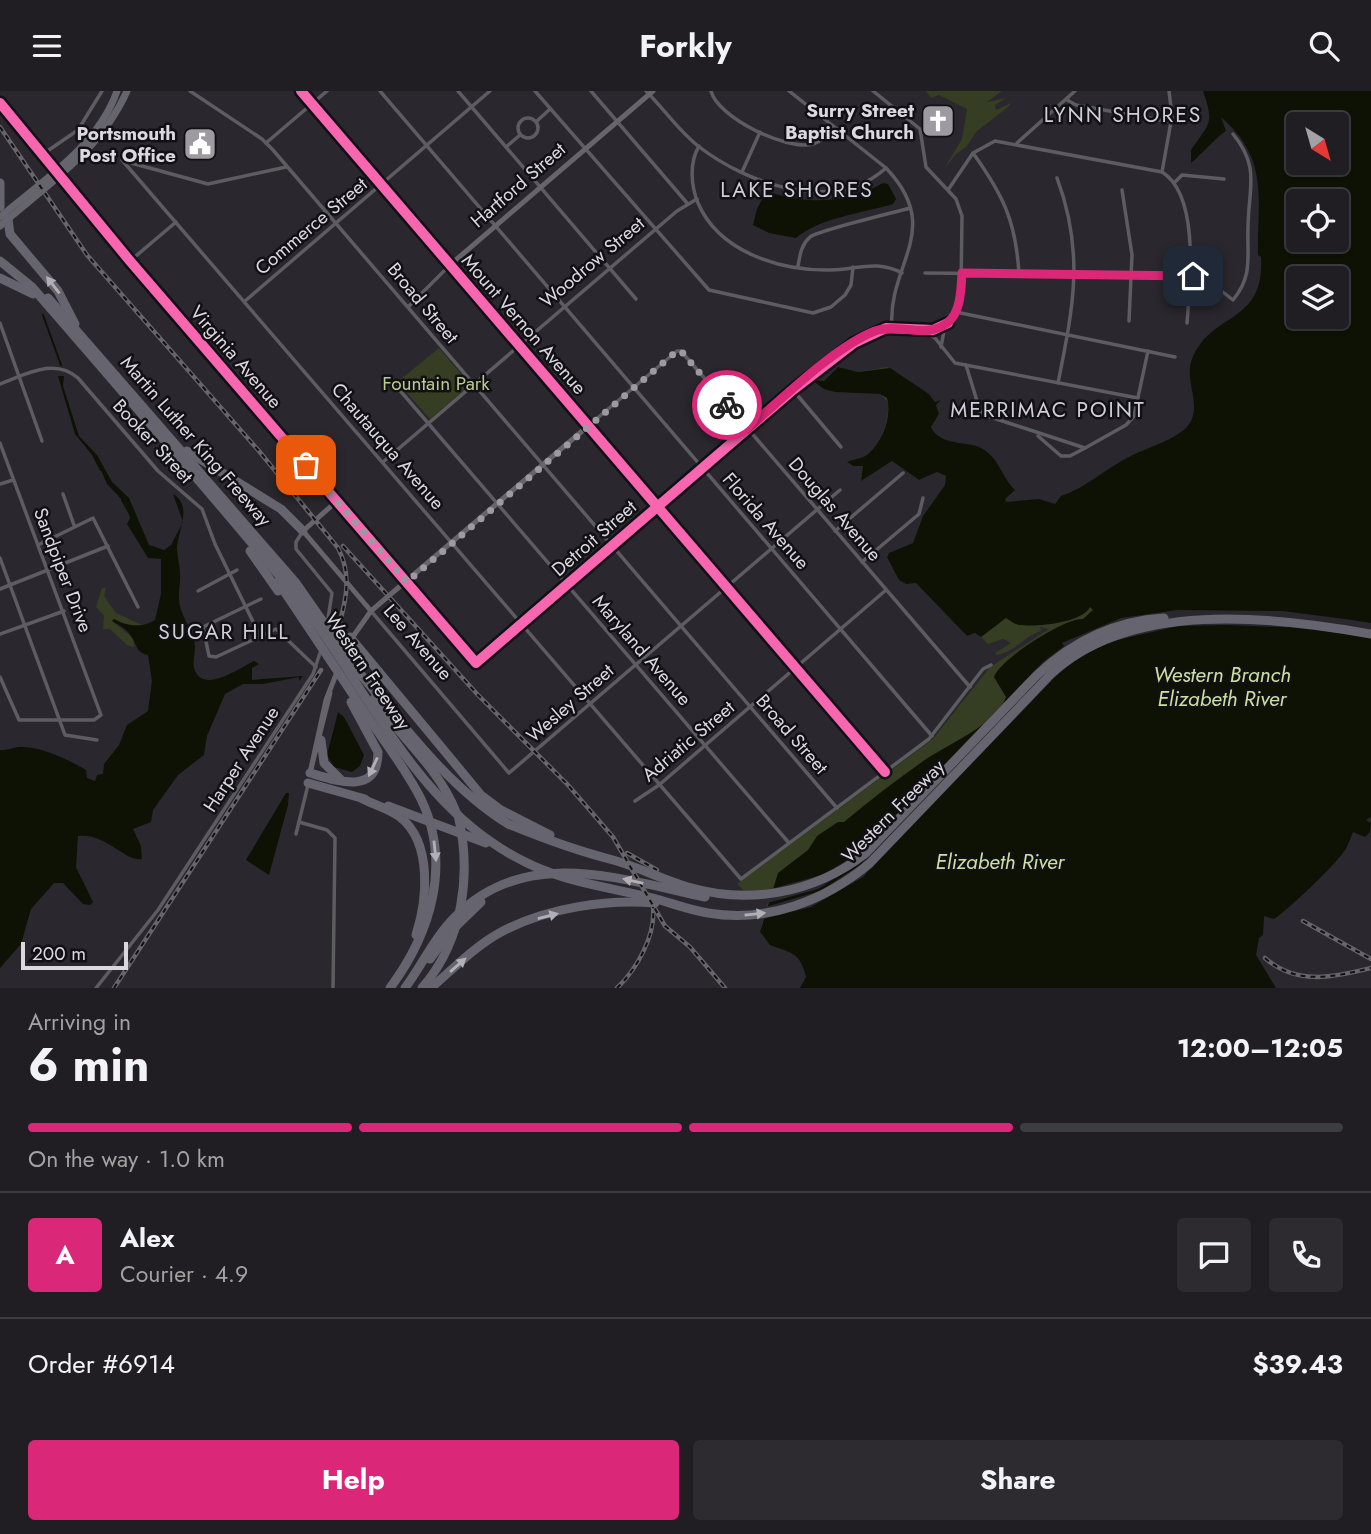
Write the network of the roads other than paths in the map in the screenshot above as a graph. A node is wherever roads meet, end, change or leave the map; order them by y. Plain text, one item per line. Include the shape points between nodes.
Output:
1 (102, 91) edge
2 (117, 91) edge
3 (127, 91) edge
4 (190, 91) edge
5 (301, 91) edge
6 (327, 91) edge
7 (380, 91) edge
8 (459, 91) edge
9 (490, 91) edge
10 (535, 91) edge
11 (591, 91) edge
12 (711, 91) edge
13 (789, 91) edge
14 (873, 91) edge
15 (1075, 91) edge
16 (1169, 91) edge
17 (650, 92) edge
18 (1067, 100) junction
19 (0, 103) edge
20 (312, 104) junction
21 (471, 107) junction
22 (550, 109) junction
23 (537, 121) junction
24 (617, 121) junction
25 (1171, 122) junction
26 (834, 127) junction
27 (760, 132) junction
28 (1233, 134) dead end
29 (520, 135) junction
30 (266, 143) junction
31 (1017, 143) junction
32 (426, 146) junction
33 (699, 146) junction
34 (506, 147) junction
35 (585, 149) junction
36 (46, 152) dead end
37 (973, 153) junction
38 (66, 165) junction
39 (287, 167) junction
40 (886, 168) junction
41 (741, 171) junction
42 (1162, 172) junction
43 (1057, 178) dead end
44 (1224, 179) dead end
45 (1175, 182) junction
46 (0, 183) edge
47 (381, 185) junction
48 (540, 187) junction
49 (947, 190) junction
50 (1122, 190) dead end
51 (696, 199) junction
52 (687, 203) junction
53 (910, 208) junction
54 (6, 214) edge
55 (177, 221) junction
56 (336, 223) junction
57 (0, 226) edge
58 (495, 226) junction
59 (654, 230) junction
60 (0, 255) edge
61 (0, 261) edge
62 (130, 261) junction
63 (450, 265) junction
64 (798, 266) junction
65 (853, 267) junction
66 (609, 268) junction
67 (902, 273) junction
68 (925, 273) dead end
69 (962, 273) junction
70 (1019, 274) junction
71 (1076, 275) junction
72 (1133, 275) junction
73 (1190, 276) junction
74 (0, 278) edge
75 (636, 299) dead end
76 (245, 301) junction
77 (564, 306) junction
78 (408, 307) junction
79 (956, 312) junction
80 (1129, 321) dead end
81 (0, 323) edge
82 (61, 323) junction
83 (948, 323) junction
84 (1186, 323) dead end
85 (892, 327) junction
86 (923, 331) junction
87 (1068, 335) junction
88 (88, 344) junction
89 (519, 345) junction
90 (941, 347) junction
91 (1148, 351) junction
92 (1175, 357) dead end
93 (967, 365) junction
94 (19, 377) junction
95 (391, 380) dead end
96 (1058, 383) junction
97 (0, 384) edge
98 (474, 384) junction
99 (633, 388) junction
100 (793, 390) junction
101 (1138, 398) junction
102 (429, 423) junction
103 (588, 426) junction
104 (747, 429) junction
105 (165, 433) junction
106 (1036, 434) junction
107 (41, 441) dead end
108 (0, 443) edge
109 (841, 447) dead end
110 (1085, 448) junction
111 (383, 462) junction
112 (543, 465) junction
113 (702, 468) junction
114 (903, 473) dead end
115 (13, 479) junction
116 (0, 484) edge
117 (840, 490) dead end
118 (63, 494) dead end
119 (923, 498) dead end
120 (337, 501) junction
121 (498, 503) junction
122 (657, 507) junction
123 (817, 509) junction
124 (223, 512) junction
125 (74, 525) junction
126 (303, 531) junction
127 (835, 531) junction
128 (452, 543) junction
129 (38, 545) junction
130 (108, 545) junction
131 (612, 546) junction
132 (255, 548) junction
133 (772, 548) junction
134 (0, 558) edge
135 (862, 562) junction
136 (237, 570) dead end
137 (48, 571) junction
138 (230, 575) junction
139 (407, 582) junction
140 (567, 584) junction
141 (10, 585) junction
142 (726, 587) junction
143 (0, 589) edge
144 (886, 590) junction
145 (198, 591) dead end
146 (261, 599) dead end
147 (138, 607) dead end
148 (246, 607) junction
149 (64, 611) junction
150 (371, 611) junction
151 (521, 624) junction
152 (25, 625) junction
153 (681, 625) junction
154 (841, 629) junction
155 (1371, 632) edge
156 (0, 634) edge
157 (260, 636) junction
158 (350, 637) junction
159 (314, 640) junction
160 (476, 663) joint
161 (636, 664) junction
162 (991, 665) dead end
163 (316, 667) junction
164 (350, 668) junction
165 (796, 668) junction
166 (0, 677) edge
167 (345, 688) junction
168 (970, 688) junction
169 (330, 693) junction
170 (590, 704) junction
171 (750, 706) junction
172 (416, 718) junction
173 (61, 720) junction
174 (932, 736) junction
175 (97, 740) dead end
176 (321, 740) junction
177 (705, 745) junction
178 (885, 772) junction
179 (509, 773) joint
180 (309, 778) junction
181 (344, 782) junction
182 (659, 785) junction
183 (360, 798) junction
184 (635, 801) dead end
185 (837, 808) junction
186 (459, 820) junction
187 (299, 822) junction
188 (296, 834) dead end
189 (789, 843) junction
190 (587, 852) junction
191 (513, 856) junction
192 (841, 871) junction
193 (688, 909) junction
194 (96, 988) edge
195 (333, 988) edge
196 (390, 988) edge
197 (407, 988) edge
198 (422, 988) edge
199 (431, 988) edge

1 - 36 street via 78,130
2 - 38 main road via 96,130
3 - 38 main road via 104,134
4 - 30 street, Broad Street
5 - 20 street, Mount Vernon Avenue
6 - 20 street
7 - 32 street, Florida Avenue
8 - 21 street
9 - 21 street, Commerce Street
10 - 22 street
11 - 24 street
12 - 27 street via 716,103
13 - 26 street
14 - 49 street via 920,129 926,167
15 - 18 street
16 - 25 street
17 - 24 street, Hartford Street
17 - 33 street
18 - 25 street
18 - 31 street
19 - 62 street, Virginia Avenue
20 - 30 street
20 - 47 street, Mount Vernon Avenue
21 - 32 street, Commerce Street
21 - 34 street
22 - 23 street
22 - 35 street
23 - 29 street via 534,135
23 - 29 street via 522,121
24 - 35 street, Hartford Street
24 - 52 street
25 - 42 street
26 - 27 street via 811,145
26 - 40 street
27 - 41 street
28 - 73 street via 1246,153 1253,185 1249,274 1231,300 1209,281
29 - 34 street
30 - 39 street, Broad Street
31 - 37 street via 989,142
31 - 42 street
32 - 47 street, Commerce Street
32 - 58 street, Florida Avenue
33 - 41 street
33 - 51 street via 692,168
34 - 48 street
35 - 48 street, Hartford Street
35 - 59 street
37 - 49 street
37 - 70 street via 1007,206
38 - 54 main road
39 - 55 street, Chautauqua Avenue via 208,184 122,160
39 - 56 street, Broad Street
40 - 41 street via 863,184 829,191 780,185
40 - 53 street
42 - 45 street
43 - 71 street via 1073,234
44 - 45 street via 1182,175
45 - 73 street via 1184,202
46 - 54 highway
47 - 56 street, Commerce Street
47 - 63 street, Mount Vernon Avenue
48 - 58 street, Hartford Street
48 - 66 street
49 - 69 street via 962,216
50 - 72 street
51 - 52 street, Woodrow Street
51 - 64 street via 709,222 734,246 759,258
52 - 59 street, Woodrow Street
53 - 64 street via 818,232 804,243
53 - 67 street via 913,241
54 - 57 main road
88 -> 54 highway via 58,291 10,234
55 - 62 street
55 - 76 street, Chautauqua Avenue
56 - 76 street, Commerce Street
56 - 78 street, Broad Street
58 - 63 street, Hartford Street
58 - 77 street, Florida Avenue
59 - 65 street via 709,291 801,312 836,304 851,285
59 - 66 street, Woodrow Street
60 - 88 highway, Martin Luther King Freeway via 27,275
61 - 82 highway, Martin Luther King Freeway via 27,283
62 - 120 street, Virginia Avenue
63 - 78 street, Hartford Street
63 - 89 street, Mount Vernon Avenue
64 - 65 street via 828,271
65 - 67 street via 877,264
66 - 75 street
66 - 77 street, Woodrow Street
67 - 85 street
68 - 69 street
69 - 70 street
69 - 79 street
70 - 71 street
71 - 72 street
71 - 87 street
72 - 73 street
72 - 80 street
73 - 84 street
74 - 82 highway via 27,289
76 - 111 street, Chautauqua Avenue
77 - 89 street, Woodrow Street
77 - 99 street, Florida Avenue
78 - 98 street, Broad Street
79 - 83 street
79 - 87 street
81 - 94 street
82 - 124 highway, Martin Luther King Freeway
83 - 86 street, Detroit Street
83 - 90 street
85 - 86 street, Detroit Street
85 - 100 street, Detroit Street via 862,337
86 - 90 street
87 - 91 street
87 - 96 street
88 - 105 highway, Martin Luther King Freeway
89 - 98 street, Woodrow Street
89 - 103 street, Mount Vernon Avenue
90 - 93 street via 953,362
91 - 92 street
91 - 101 street
93 - 96 street
93 - 106 street via 979,412
94 - 97 street, Booker Street
94 - 107 street
94 - 138 street, Booker Street via 51,367 78,378 167,481 202,509
95 - 102 street, Maryland Avenue
96 - 101 street
98 - 102 street, Woodrow Street
98 - 112 street, Broad Street
99 - 103 street
99 - 104 street, Douglas Avenue via 678,350
99 - 113 street, Florida Avenue
100 - 104 street, Detroit Street
100 - 109 street
101 - 110 street via 1129,422
102 - 111 street, Woodrow Street
102 - 121 street, Maryland Avenue
103 - 112 street
103 - 122 street, Mount Vernon Avenue
104 - 113 street, Detroit Street
104 - 123 street, Douglas Avenue
105 - 126 highway via 208,467 281,509
105 - 164 highway, Martin Luther King Freeway via 320,614
106 - 110 street
106 - 110 street via 1061,457
108 - 115 street, Sandpiper Drive
111 - 128 street, Chautauqua Avenue
112 - 121 street
112 - 131 street, Broad Street
113 - 122 street, Detroit Street
113 - 133 street, Florida Avenue
114 - 127 street
115 - 116 street
115 - 129 street, Sandpiper Drive
117 - 123 street, Wesley Street
118 - 125 street
119 - 135 street via 919,514
120 - 126 street
120 - 139 street, Virginia Avenue
121 - 128 street
121 - 140 street, Maryland Avenue
122 - 131 street, Detroit Street
122 - 142 street, Mount Vernon Avenue
123 - 127 street, Douglas Avenue
123 - 133 street, Wesley Street
124 - 132 highway, Martin Luther King Freeway
124 - 159 highway
125 - 129 street
125 - 130 street via 93,518
126 - 150 street, Lee Avenue
126 - 163 street, Harper Avenue via 296,549 332,593
127 - 135 street, Douglas Avenue
128 - 139 street
128 - 151 street, Chautauqua Avenue
129 - 137 street, Sandpiper Drive
130 - 137 street
130 - 147 street
131 - 140 street, Detroit Street
131 - 153 street, Broad Street
132 - 159 highway
132 - 164 highway, Western Freeway
133 - 142 street, Wesley Street
133 - 154 street, Florida Avenue
134 - 141 street
135 - 144 street, Douglas Avenue
136 - 138 street
137 - 141 street
137 - 149 street, Sandpiper Drive
138 - 145 street
138 - 148 street, Booker Street
139 - 150 street
139 - 160 street, Virginia Avenue
140 - 151 street, Detroit Street
140 - 161 street, Maryland Avenue
141 - 143 street
141 - 152 street
142 - 153 street, Wesley Street
142 - 165 street, Mount Vernon Avenue
144 - 154 street, Adriatic Street
144 - 168 street, Douglas Avenue
146 - 148 street
148 - 157 street, Booker Street
148 - 157 street via 202,629 211,657
149 - 152 street
149 - 173 street, Sandpiper Drive via 101,715
150 - 158 street
150 - 179 street, Lee Avenue
151 - 160 street, Detroit Street
151 - 170 street, Chautauqua Avenue
152 - 156 street
152 - 173 street
153 - 161 street, Wesley Street
153 - 171 street, Broad Street
154 - 165 street, Adriatic Street
154 - 174 street, Florida Avenue
155 - 192 highway, Western Freeway via 1286,618 1215,616 1142,620 1093,635 1046,667 879,841
193 -> 155 highway, Western Freeway via 720,915 763,913 811,901 842,884 870,863 1050,675 1086,648 1112,636 1155,625 1205,621 1293,623
157 - 163 street via 279,629
158 - 169 street
158 - 172 highway
159 - 167 highway
161 - 170 street, Wesley Street
161 - 177 street, Maryland Avenue
162 - 168 street
163 - 194 street, Harper Avenue via 158,910
164 - 186 highway via 442,784
164 - 190 highway, Western Freeway via 487,811 527,832
164 - 191 highway, Western Freeway via 408,762 437,797
165 - 171 street, Adriatic Street
165 - 178 street, Mount Vernon Avenue
166 - 173 street via 17,719
167 -> 181 highway via 378,757 369,777
167 -> 196 highway via 419,797 433,839 436,874 431,908 414,952
168 - 174 street
169 - 176 street
169 - 180 street
170 - 179 street, Wesley Street
170 - 182 street, Chautauqua Avenue
171 - 177 street, Adriatic Street
171 - 185 street, Broad Street
172 - 186 highway via 435,749
172 - 190 highway via 492,804
173 - 175 street via 67,737
174 - 178 street
176 - 180 street
176 - 181 highway via 324,764
177 - 182 street, Adriatic Street
177 - 189 street, Maryland Avenue
178 - 185 street
180 - 181 highway
180 - 183 highway
180 - 187 street
182 - 184 street, Adriatic Street
182 - 189 street, Chautauqua Avenue via 741,879
183 - 191 highway via 469,834
183 - 196 highway via 408,825 423,868 418,930
185 - 189 street
186 - 198 highway via 466,862 463,897 447,949
187 - 188 street
187 - 195 street via 327,830 335,838
190 - 192 highway, Western Freeway via 690,888 737,895 786,891
191 - 193 highway, Western Freeway via 564,877
192 -> 197 highway via 791,893 734,900 593,873 543,874 511,882 481,896 453,919
199 -> 193 highway via 486,942 527,921 597,904 642,902

